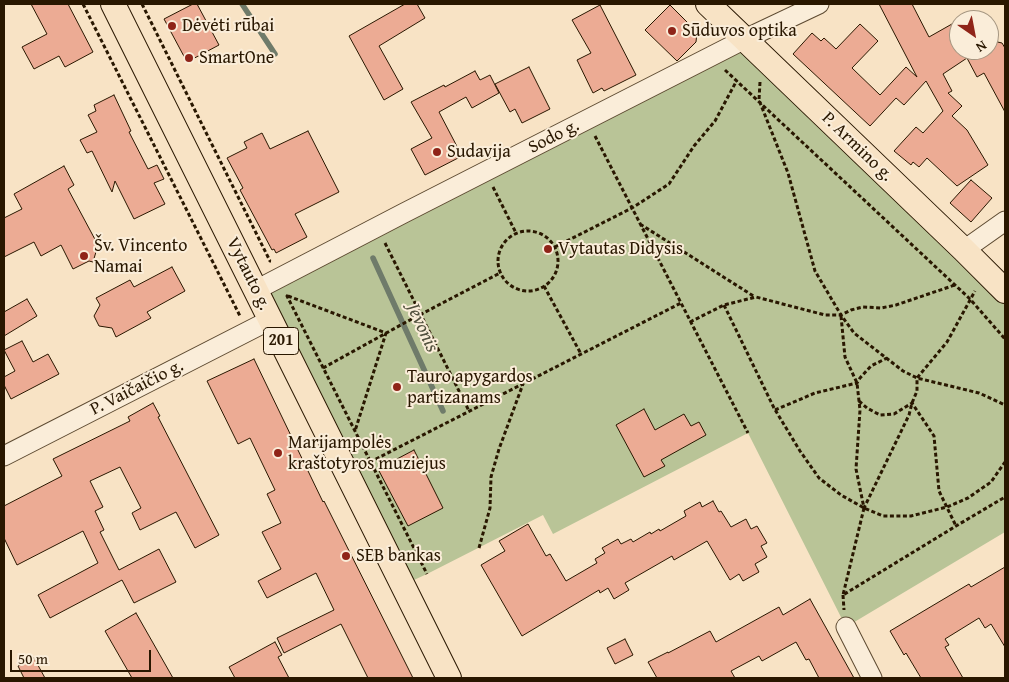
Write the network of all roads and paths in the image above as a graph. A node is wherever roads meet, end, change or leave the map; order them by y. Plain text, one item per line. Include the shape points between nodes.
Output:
1 (83, 4) edge
2 (113, 4) edge
3 (142, 4) edge
4 (708, 4) edge
5 (818, 4) edge
6 (746, 39) junction
7 (717, 74) dead end
8 (736, 80) junction
9 (759, 100) junction
10 (594, 135) dead end
11 (492, 186) dead end
12 (632, 208) junction
13 (1005, 221) edge
14 (640, 224) junction
15 (516, 233) junction
16 (384, 240) dead end
17 (555, 247) junction
18 (964, 250) junction
19 (270, 261) dead end
20 (500, 273) junction
21 (987, 273) junction
22 (955, 285) junction
23 (544, 286) junction
24 (256, 290) junction
25 (290, 291) dead end
26 (1005, 291) edge
27 (287, 296) junction
28 (756, 297) junction
29 (970, 299) junction
30 (680, 303) junction
31 (724, 305) junction
32 (421, 314) junction
33 (841, 315) junction
34 (270, 320) junction
35 (690, 322) junction
36 (247, 331) junction
37 (386, 333) junction
38 (1005, 340) edge
39 (580, 354) junction
40 (887, 358) junction
41 (323, 368) junction
42 (917, 378) junction
43 (523, 383) junction
44 (857, 383) junction
45 (858, 401) junction
46 (912, 403) junction
47 (1005, 405) edge
48 (775, 410) junction
49 (468, 411) junction
50 (355, 431) junction
51 (748, 433) dead end
52 (4, 456) edge
53 (370, 462) junction
54 (1005, 462) edge
55 (1005, 497) edge
56 (946, 507) junction
57 (864, 508) junction
58 (956, 526) junction
59 (479, 548) dead end
60 (427, 574) dead end
61 (846, 628) dead end
62 (449, 678) edge
63 (872, 678) edge

1 - 36 path
2 - 24 main road, Vytauto g. / 201
3 - 19 path
4 - 6 main road, P. Armino g.
5 - 6 street, Sodo g.
6 - 18 main road, P. Armino g.
6 - 24 street, Sodo g.
7 - 8 path via 726,69
8 - 9 path
8 - 12 path via 715,122 694,146 669,184
9 - 22 path
9 - 33 path via 788,173 815,271
10 - 12 path
11 - 15 path
12 - 14 path
12 - 17 path
13 - 18 street
14 - 28 path
14 - 30 path
15 - 17 path via 538,232
15 - 20 path via 500,250
16 - 32 path
17 - 23 path via 557,269
18 - 21 main road, P. Armino g.
20 - 23 path via 519,289 532,290
20 - 32 path
21 - 26 main road, P. Armino g.
21 - 29 path
22 - 29 path
22 - 33 path via 896,305 851,310
23 - 39 path
24 - 34 main road, Vytauto g. / 201
25 - 27 path
27 - 37 path
27 - 41 path
28 - 31 path
28 - 33 path via 825,315
29 - 38 path
29 - 42 path via 947,342
30 - 35 path
30 - 39 path
31 - 35 path
31 - 48 path
32 - 37 path
32 - 49 path
33 - 40 path via 854,333
33 - 44 path via 845,357
34 - 36 street, P. Vaičaičio g.
34 - 62 main road, Vytauto g. / 201
35 - 51 path
36 - 52 street, P. Vaičaičio g.
37 - 41 path
37 - 50 path
39 - 43 path
40 - 42 path
40 - 44 path via 871,366
41 - 50 path
42 - 46 path
42 - 47 path via 978,393
43 - 49 path
43 - 59 path via 499,449 492,478 490,508
44 - 45 path
44 - 48 path via 815,393
45 - 46 path via 880,415 894,414
45 - 57 path via 856,469
46 - 56 path via 934,436 939,491
46 - 57 path
48 - 57 path via 819,478
49 - 53 path
50 - 53 path
53 - 60 path
54 - 56 path via 992,482 968,498
55 - 58 path
56 - 57 path via 911,516 883,516
56 - 58 path
57 - 58 path via 843,595
61 - 63 street

